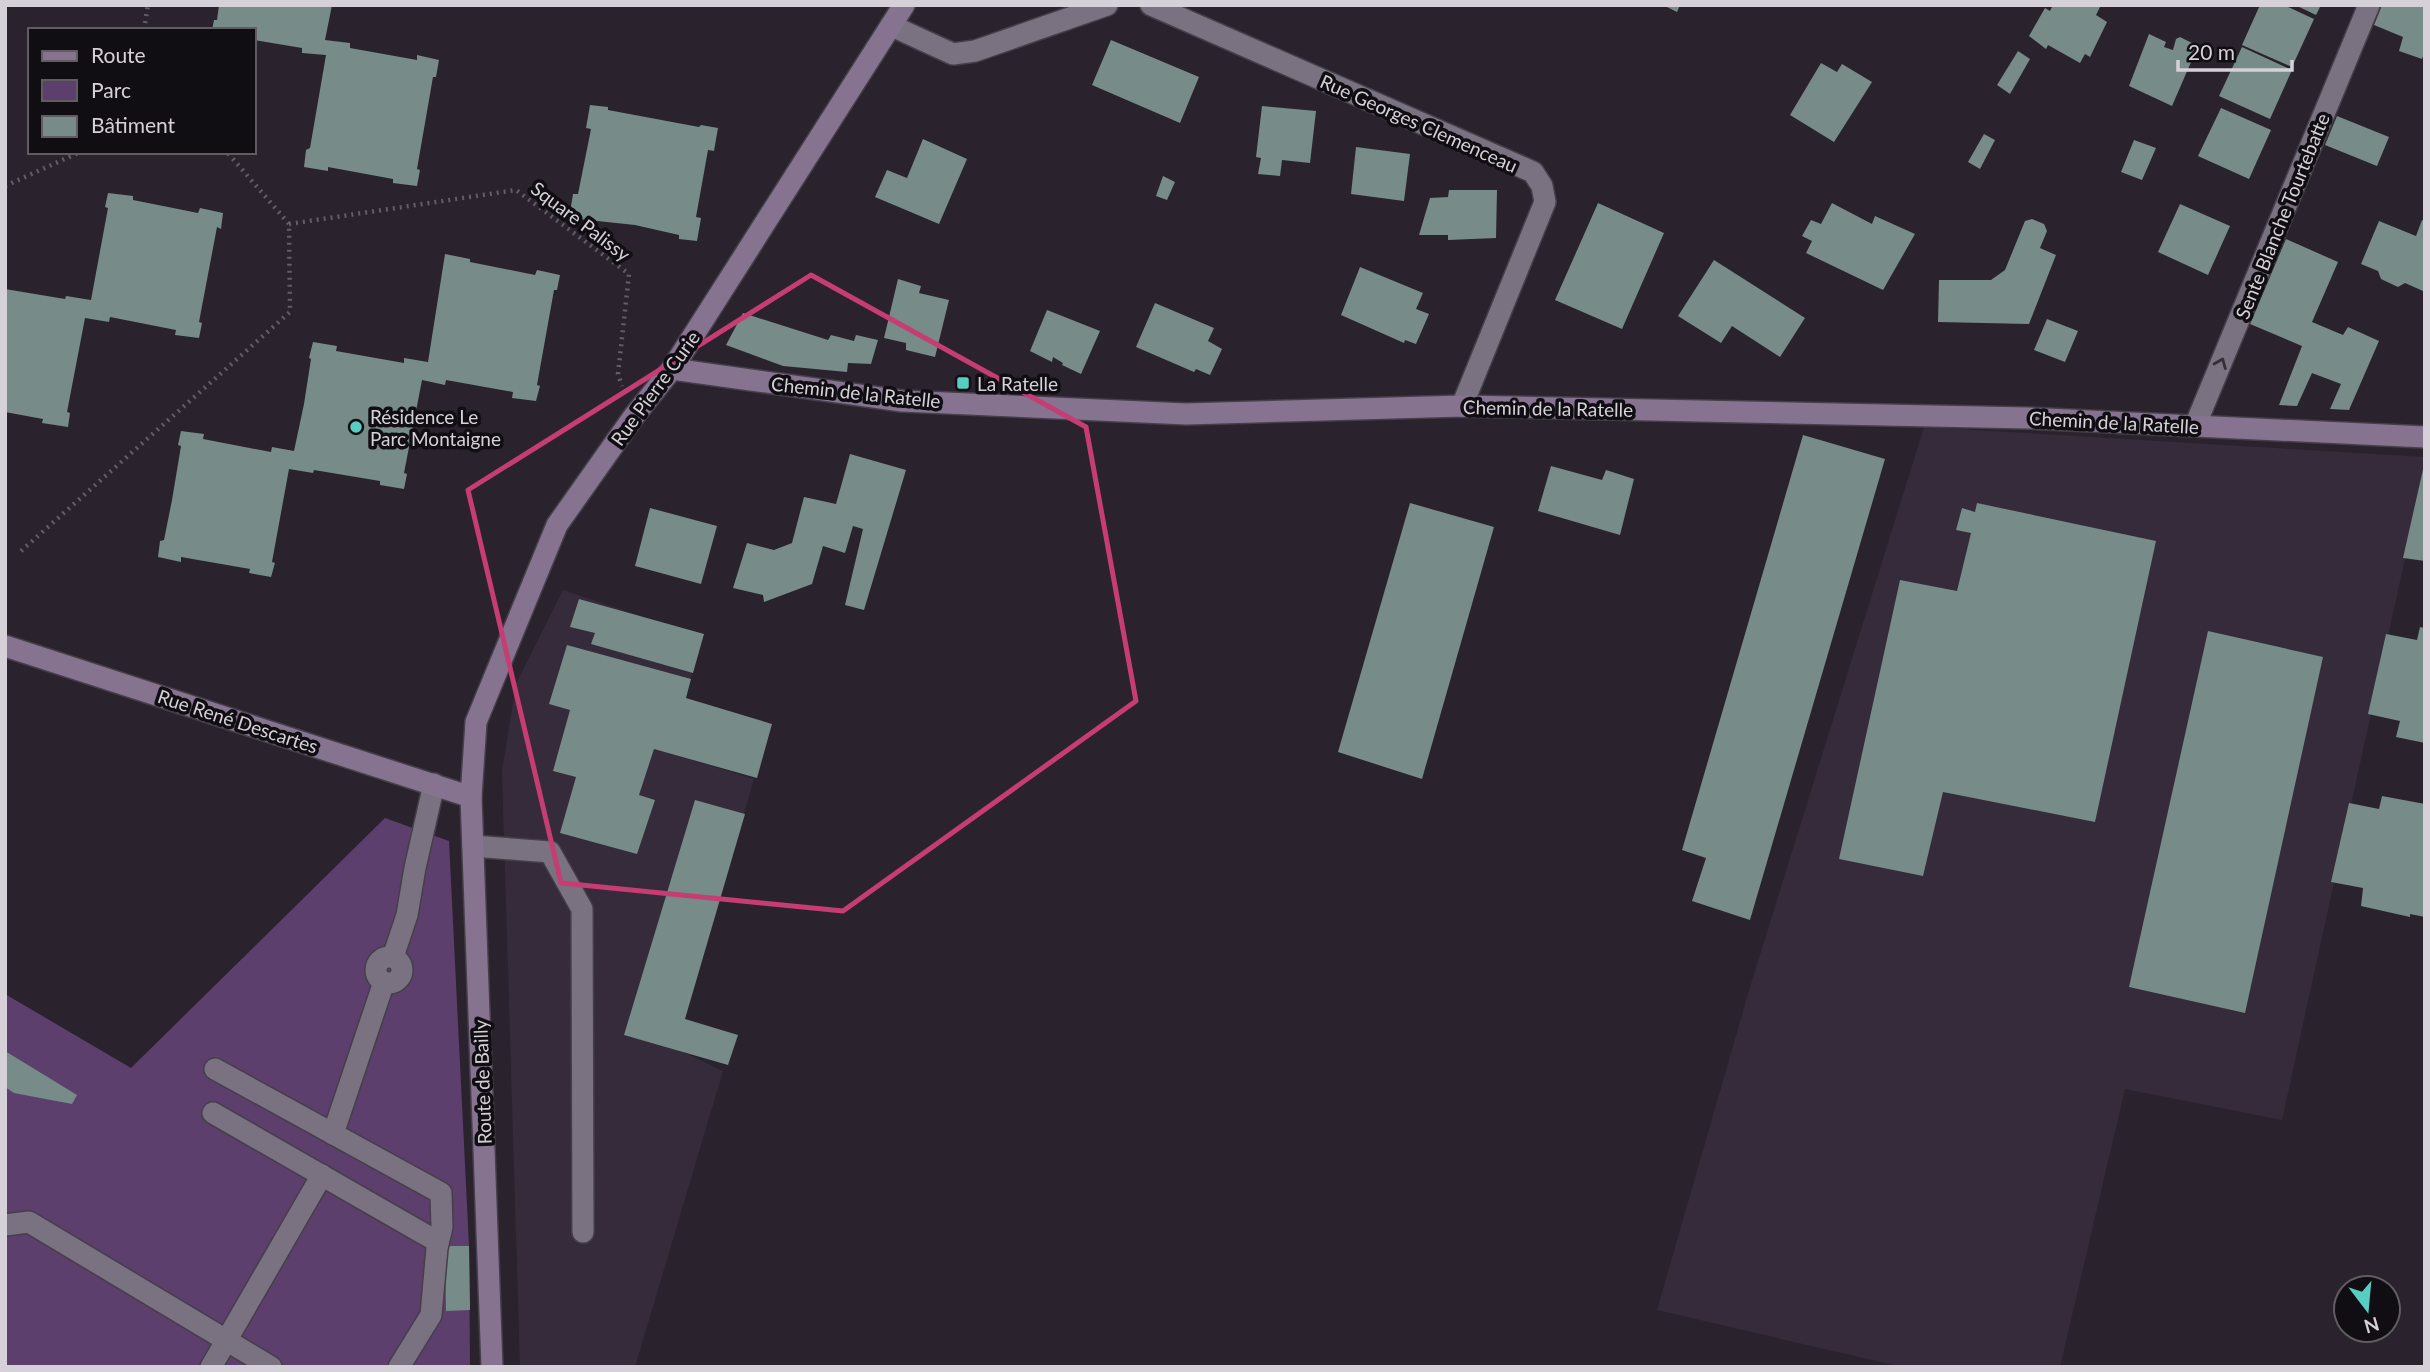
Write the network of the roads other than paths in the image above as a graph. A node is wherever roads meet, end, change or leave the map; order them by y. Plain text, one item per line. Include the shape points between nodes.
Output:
1 (904, 5) edge
2 (1107, 5) edge
3 (1151, 5) edge
4 (2369, 5) edge
5 (892, 26) junction
6 (672, 369) junction
7 (1462, 406) junction
8 (2195, 426) junction
9 (2425, 436) edge
10 (5, 646) edge
11 (434, 785) junction
12 (471, 797) junction
13 (473, 846) junction
14 (215, 1069) dead end
15 (213, 1113) dead end
16 (334, 1134) junction
17 (322, 1175) junction
18 (5, 1225) edge
19 (583, 1232) dead end
20 (438, 1242) junction
21 (226, 1340) junction
22 (211, 1367) edge
23 (271, 1367) edge
24 (399, 1367) edge
25 (492, 1367) edge

1 - 5 street, Rue Pierre Curie
2 - 5 street via 975,51 953,54
3 - 7 street, Rue Georges Clemenceau via 1533,172 1545,202
8 -> 4 street, Sente Blanche Tourtebatte
5 - 6 street, Rue Pierre Curie
6 - 7 street, Chemin de la Ratelle via 902,401 1186,414
6 - 12 street, Rue Pierre Curie via 557,525 476,722
7 - 8 street, Chemin de la Ratelle
8 - 9 street, Chemin de la Ratelle
10 - 11 street, Rue René Descartes
11 - 12 street, Rue René Descartes
11 - 16 street via 407,915 393,957 400,962 401,975 392,983 384,982
12 - 13 street, Route de Bailly
13 - 19 street via 550,852 582,909
13 - 25 street, Route de Bailly
14 - 16 street
15 - 17 street
16 - 20 street via 441,1193
17 - 20 street
17 - 21 street
18 - 21 street via 29,1222
20 - 24 street via 431,1315
21 - 22 street
21 - 23 street

